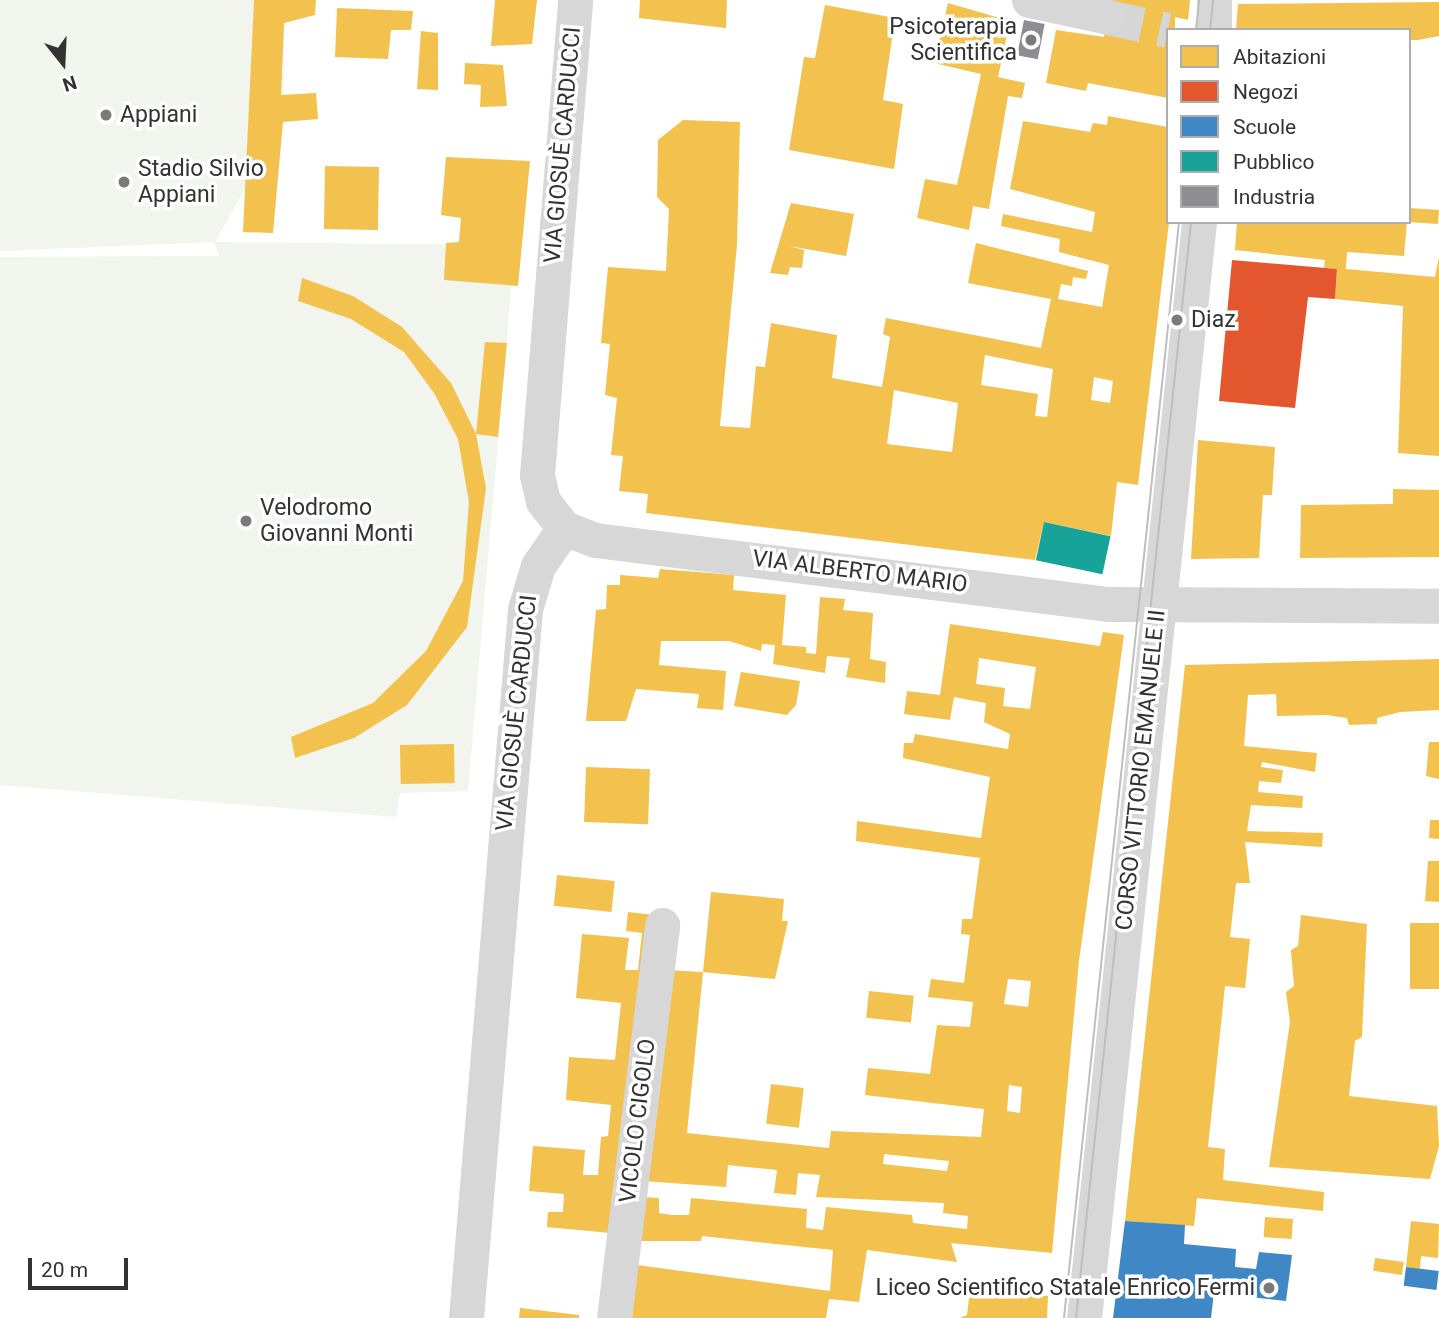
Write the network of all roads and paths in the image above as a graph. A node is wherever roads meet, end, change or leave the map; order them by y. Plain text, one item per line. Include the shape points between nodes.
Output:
1 (576, 0) edge
2 (1029, 0) edge
3 (1214, 0) edge
4 (1108, 17) tunnel mouth
5 (1214, 28) edge
6 (1199, 224) edge
7 (564, 528) junction
8 (1158, 606) junction
9 (1439, 606) edge
10 (662, 925) dead end
11 (466, 1318) edge
12 (614, 1318) edge
13 (1084, 1318) edge

1 - 7 street, VIA GIOSUÈ CARDUCCI via 537,475 543,501
2 - 4 street
3 - 5 street
6 - 8 street, CORSO VITTORIO EMANUELE II
7 - 8 street, VIA ALBERTO MARIO via 595,540
7 - 11 street, VIA GIOSUÈ CARDUCCI via 538,566 525,609
8 - 9 street, VIA ALBERTO MARIO
8 - 13 street, CORSO VITTORIO EMANUELE II
10 - 12 street, VICOLO CIGOLO

